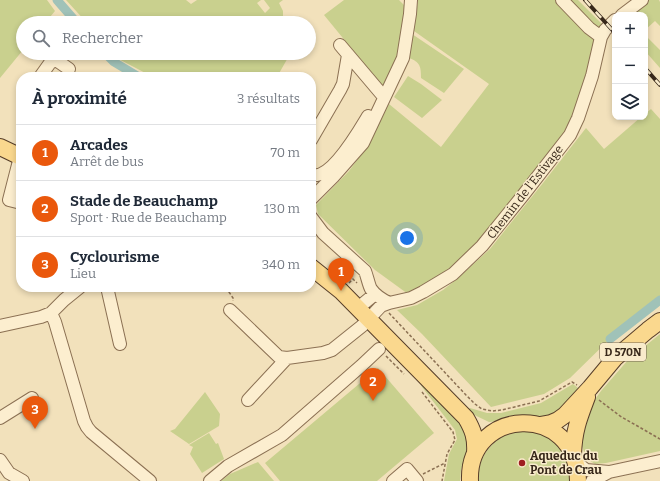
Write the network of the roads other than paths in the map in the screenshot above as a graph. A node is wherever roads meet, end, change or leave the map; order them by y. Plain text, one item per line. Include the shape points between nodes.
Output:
1 (411, 0) edge
2 (562, 0) edge
3 (642, 0) edge
4 (626, 12) edge
5 (612, 23) edge
6 (601, 37) junction
7 (340, 45) dead end
8 (348, 54) junction
9 (56, 60) edge
10 (56, 60) edge
11 (69, 69) dead end
12 (44, 72) edge
13 (380, 98) junction
14 (316, 131) edge
15 (0, 147) edge
16 (16, 155) edge
17 (16, 175) edge
18 (316, 175) edge
19 (316, 194) edge
20 (16, 202) edge
21 (316, 224) edge
22 (316, 271) edge
23 (74, 292) edge
24 (108, 292) edge
25 (376, 294) junction
26 (230, 310) road end
27 (375, 310) junction
28 (51, 313) junction
29 (660, 321) edge
30 (0, 326) edge
31 (120, 344) dead end
32 (379, 349) road end
33 (287, 358) junction
34 (588, 390) junction
35 (32, 398) dead end
36 (248, 400) dead end
37 (0, 418) edge
38 (466, 418) junction
39 (540, 425) junction
40 (504, 427) junction
41 (475, 453) junction
42 (575, 458) junction
43 (0, 460) edge
44 (660, 462) edge
45 (609, 472) junction
46 (416, 479) edge
47 (22, 481) edge
48 (150, 481) edge
49 (210, 481) edge
50 (393, 481) edge
51 (470, 481) edge
52 (578, 481) edge
53 (592, 481) edge

1 - 13 street via 402,58
2 - 6 street
3 - 4 street
5 - 6 street, Chemin de l'Estivage
6 - 27 street, Chemin de l'Estivage via 592,76 570,135 482,246 453,274 423,292
7 - 8 street
8 - 13 street
8 - 14 street via 340,90
9 - 12 street via 50,63
10 - 11 street
13 - 18 street via 346,150 325,172
13 - 19 street via 363,143
15 - 16 main road
17 - 20 street via 9,200
21 - 25 street via 365,271 370,289
22 - 27 main road
23 - 28 street
24 - 31 street
25 - 27 street
25 - 27 street via 383,300
26 - 33 street via 279,357
27 - 33 street via 362,326 332,350
27 - 38 main road
28 - 30 street
28 - 48 street via 87,427
29 - 34 main road, D 570N via 615,358
32 - 49 street via 282,436 228,466
33 - 36 street
34 - 39 main road, D 570N via 565,415 552,423
34 - 42 main road, D 570N via 576,426
35 - 37 street
38 - 40 main road via 486,426
38 - 41 main road via 474,433
39 - 40 main road via 518,423
39 - 42 main road via 556,433
40 - 41 main road via 487,437
41 - 51 main road via 471,463
42 - 45 street via 586,470
42 - 52 main road
43 - 47 street via 9,473
44 - 45 street
45 - 53 street
46 - 50 street via 406,469

